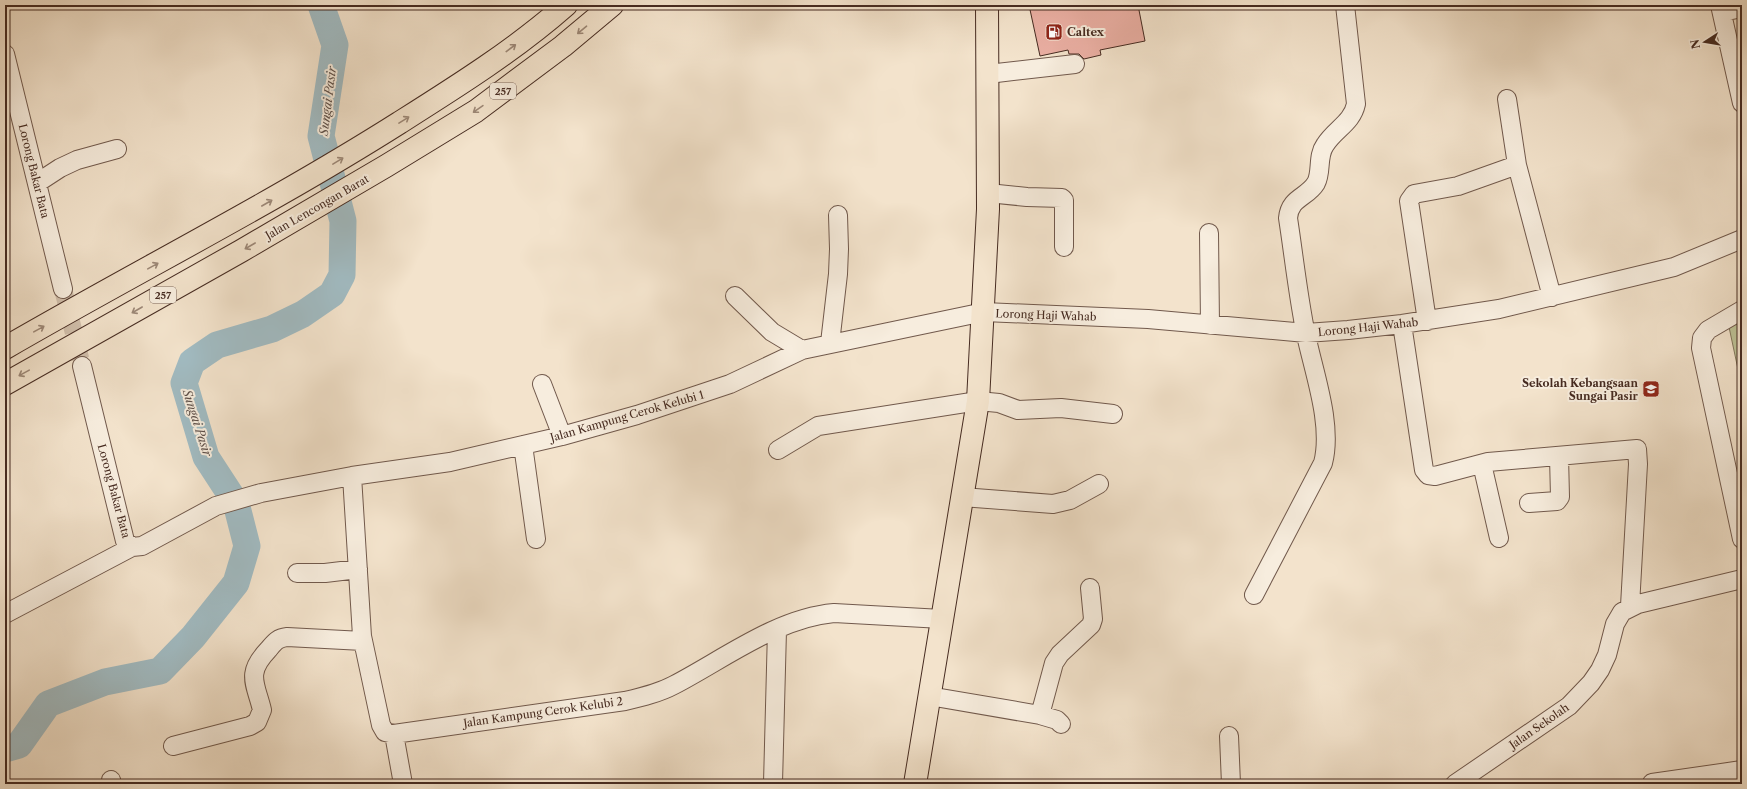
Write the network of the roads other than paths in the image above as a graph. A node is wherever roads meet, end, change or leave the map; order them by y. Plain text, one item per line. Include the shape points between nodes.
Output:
1 (566, 5) edge
2 (612, 5) edge
3 (987, 5) edge
4 (1345, 5) edge
5 (1742, 8) edge
6 (1721, 9) edge
7 (5, 54) edge
8 (1075, 64) dead end
9 (988, 74) junction
10 (1739, 79) edge
11 (1507, 99) dead end
12 (1742, 103) edge
13 (117, 149) dead end
14 (1517, 165) junction
15 (37, 183) junction
16 (988, 193) junction
17 (838, 216) dead end
18 (1209, 233) dead end
19 (1742, 239) edge
20 (1064, 246) dead end
21 (62, 288) tunnel mouth
22 (735, 296) dead end
23 (1552, 297) junction
24 (1742, 310) edge
25 (984, 312) junction
26 (1427, 320) junction
27 (1402, 324) junction
28 (1210, 325) junction
29 (1306, 333) junction
30 (830, 343) junction
31 (5, 348) edge
32 (802, 350) junction
33 (82, 366) tunnel mouth
34 (5, 384) edge
35 (542, 384) dead end
36 (978, 401) junction
37 (1113, 414) dead end
38 (562, 436) junction
39 (523, 445) junction
40 (778, 450) dead end
41 (1559, 456) junction
42 (1482, 464) junction
43 (352, 476) junction
44 (1099, 484) dead end
45 (261, 493) joint
46 (962, 497) junction
47 (1529, 504) dead end
48 (1499, 538) dead end
49 (536, 539) dead end
50 (1742, 539) edge
51 (132, 546) junction
52 (358, 569) junction
53 (297, 573) dead end
54 (1742, 579) edge
55 (1090, 588) dead end
56 (1254, 595) dead end
57 (1630, 606) junction
58 (5, 614) edge
59 (942, 619) junction
60 (777, 630) junction
61 (363, 641) junction
62 (929, 696) junction
63 (1040, 715) junction
64 (1061, 724) dead end
65 (394, 734) junction
66 (1229, 736) dead end
67 (173, 746) dead end
68 (1742, 770) edge
69 (1476, 778) edge
70 (773, 783) edge
71 (1652, 783) dead end
72 (403, 784) edge
73 (915, 784) edge
74 (1231, 784) edge
75 (1455, 784) edge

31 -> 1 main road, 257 via 371,141 470,79
2 -> 34 main road, Jalan Lencongan Barat / 257 via 563,46 476,111 320,205
3 - 9 main road
4 - 29 street via 1356,104 1354,112 1324,146 1316,183 1288,210
5 - 6 street
6 - 10 street
7 - 15 street, Lorong Bakar Bata
8 - 9 street
9 - 16 main road
10 - 12 street
11 - 14 street
13 - 15 street via 77,160
14 - 23 street
14 - 26 street via 1458,186 1414,194 1410,197
15 - 21 street, Lorong Bakar Bata
16 - 20 street via 1062,198
16 - 25 main road
17 - 30 street via 838,274
18 - 28 street
19 - 23 street, Lorong Haji Wahab via 1674,267
22 - 32 street via 772,332
23 - 26 street, Lorong Haji Wahab via 1499,309
24 - 50 street via 1708,330 1702,338 1701,348
25 - 28 street, Lorong Haji Wahab via 1148,319
25 - 30 street, Jalan Kampung Cerok Kelubi 1
25 - 36 main road
26 - 27 street, Lorong Haji Wahab
27 - 29 street, Lorong Haji Wahab
27 - 42 street via 1424,470 1428,475 1435,476
28 - 29 street, Lorong Haji Wahab
29 - 56 street via 1326,425 1327,450 1323,463
30 - 32 street, Jalan Kampung Cerok Kelubi 1
32 - 38 street, Jalan Kampung Cerok Kelubi 1 via 730,384 638,415
33 - 51 street, Lorong Bakar Bata via 125,541
35 - 38 street
36 - 37 street via 999,403 1018,410 1061,408
36 - 40 street via 818,426
36 - 46 main road
38 - 39 street, Jalan Kampung Cerok Kelubi 1
39 - 43 street, Jalan Kampung Cerok Kelubi 1 via 450,462
39 - 49 street
41 - 42 street
41 - 47 street via 1560,497 1557,501
41 - 57 street via 1637,449
42 - 48 street
43 - 45 street, Jalan Kampung Cerok Kelubi 1
43 - 52 street
44 - 46 street via 1070,500 1053,504
45 - 51 street, Lorong Bakar Bata via 216,506 142,546
46 - 59 main road
51 - 58 street
52 - 53 street
52 - 61 street
54 - 57 street
55 - 63 street via 1093,619 1091,625 1054,663
57 - 69 street, Jalan Sekolah via 1618,617 1607,655 1591,683 1573,702
59 - 60 street, Jalan Kampung Cerok Kelubi 2 via 834,613 804,617
59 - 62 main road
60 - 65 street, Jalan Kampung Cerok Kelubi 2 via 653,694 625,701
60 - 70 street
61 - 65 street via 381,725 385,732
61 - 67 street via 287,637 276,640 259,659 254,676 255,689 262,710 256,722 250,726
62 - 63 street
62 - 73 main road
63 - 64 street via 1057,720
65 - 72 street
66 - 74 street
68 - 71 street
69 - 75 street, Jalan Sekolah

